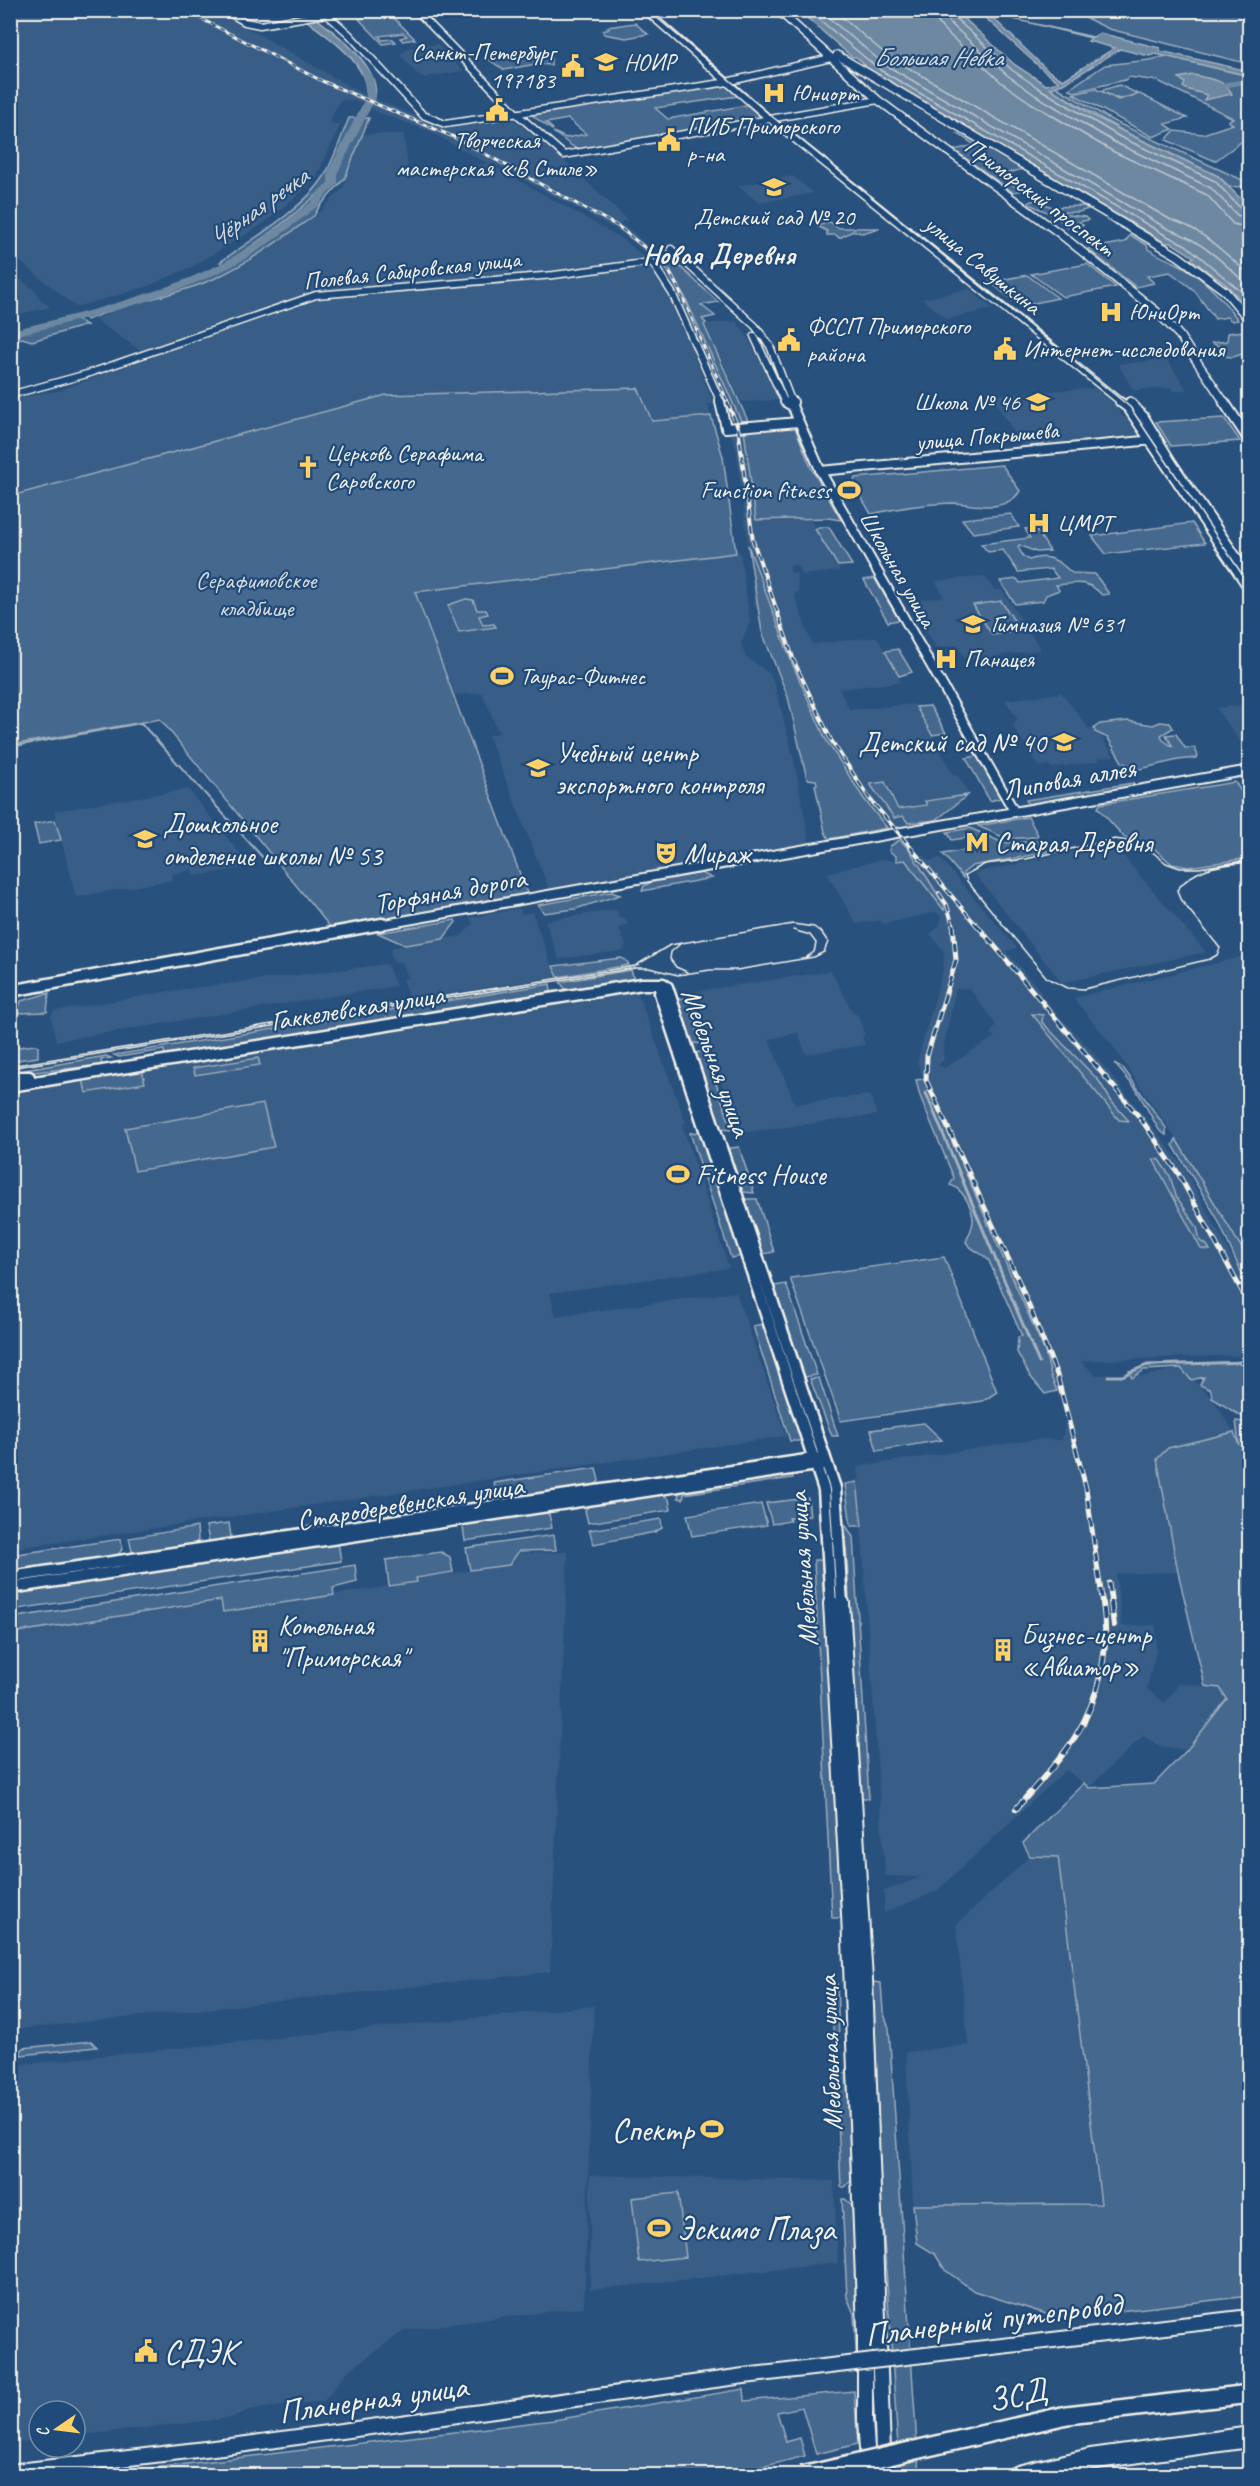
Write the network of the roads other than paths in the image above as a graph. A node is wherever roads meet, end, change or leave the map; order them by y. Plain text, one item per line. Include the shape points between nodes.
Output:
1 (224, 10) edge
2 (349, 10) edge
3 (416, 10) edge
4 (421, 10) edge
5 (645, 10) edge
6 (655, 10) edge
7 (778, 10) edge
8 (787, 10) edge
9 (323, 14) edge
10 (831, 58) junction
11 (735, 80) junction
12 (727, 82) junction
13 (878, 100) junction
14 (919, 105) junction
15 (893, 112) junction
16 (520, 114) junction
17 (778, 117) junction
18 (770, 119) junction
19 (671, 249) dead end
20 (1250, 321) edge
21 (10, 395) edge
22 (1237, 421) junction
23 (799, 422) junction
24 (1250, 426) edge
25 (1154, 440) junction
26 (1250, 441) edge
27 (820, 471) junction
28 (1250, 577) edge
29 (1250, 590) edge
30 (1250, 771) edge
31 (1014, 811) junction
32 (897, 832) joint
33 (663, 984) joint
34 (10, 991) edge
35 (10, 1077) edge
36 (59, 1077) junction
37 (10, 1086) edge
38 (822, 1461) junction
39 (10, 1577) edge
40 (10, 1588) edge
41 (1250, 2318) edge
42 (744, 2376) joint
43 (1250, 2394) edge
44 (1250, 2437) edge
45 (10, 2472) edge
46 (802, 2475) edge
47 (869, 2475) edge
48 (884, 2475) edge
49 (1017, 2475) edge

1 - 9 street via 256,25
2 - 9 street
3 - 16 street
4 - 16 street
5 - 12 street, улица Савушкина
6 - 11 street, улица Савушкина
7 - 10 main road, Приморский проспект
8 - 14 main road, Приморский проспект via 842,59
9 - 16 street via 349,34 423,115 445,124
10 - 11 street
10 - 13 main road, Приморский проспект
11 - 12 street
11 - 17 street, улица Савушкина
12 - 16 street
12 - 18 street, улица Савушкина
13 - 15 main road, Приморский проспект
13 - 17 street
14 - 15 main road via 894,103 890,105
14 - 20 main road, Приморский проспект via 1190,264 1225,292
15 - 22 main road, Приморский проспект via 1059,233 1156,311 1179,335
16 - 18 street via 567,154
17 - 18 street
17 - 25 street, улица Савушкина via 1130,401 1141,412
18 - 25 street, улица Савушкина via 1122,402
19 - 23 street, Школьная улица via 735,309 761,347 784,401 792,406
21 - 23 street, Полевая Сабировская улица via 87,374 316,295 555,275 652,262 672,293 721,404 726,428
22 - 24 main road
22 - 26 main road, Приморский проспект
23 - 27 street, Школьная улица
25 - 27 street, улица Покрышева
25 - 28 street, улица Савушкина
25 - 29 street, улица Савушкина
27 - 31 street, Школьная улица
30 - 31 street, Липовая аллея
31 - 32 street, Липовая аллея
32 - 34 street, Торфяная дорога
33 - 36 street, Гаккелевская улица
33 - 38 street, Мебельная улица via 660,993
35 - 36 street, Гаккелевская улица
36 - 37 street, Гаккелевская улица
38 - 39 street, Стародеревенская улица
38 - 40 street, Стародеревенская улица
38 - 47 street, Мебельная улица via 849,1913
38 - 48 street, Мебельная улица via 835,1488 837,1507 865,1980
41 - 42 street, Планерный путепровод, bridge
42 - 45 street, Планерная улица
43 - 46 highway, ЗСД, bridge via 1066,2415
44 - 49 highway via 1090,2459

